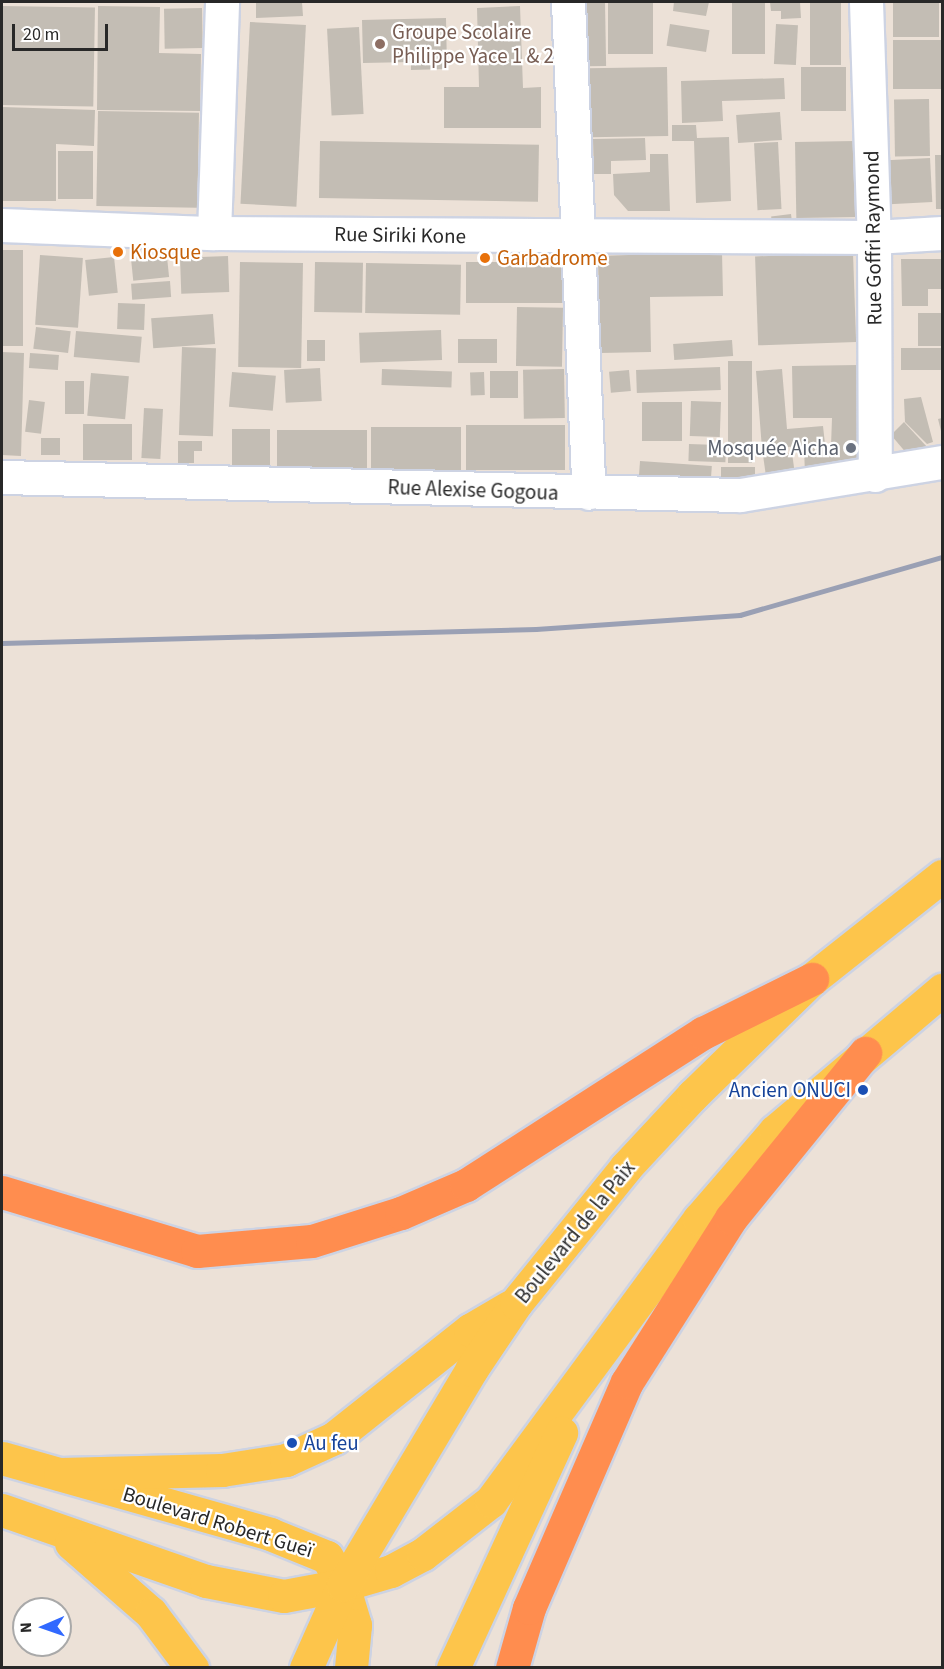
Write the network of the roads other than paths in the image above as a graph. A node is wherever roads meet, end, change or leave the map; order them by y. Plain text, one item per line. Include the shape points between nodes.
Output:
1 (222, 2) edge
2 (568, 2) edge
3 (866, 2) edge
4 (2, 225) edge
5 (214, 233) junction
6 (942, 233) edge
7 (577, 237) junction
8 (874, 237) junction
9 (942, 462) edge
10 (875, 475) junction
11 (2, 477) edge
12 (590, 493) junction
13 (942, 876) edge
14 (812, 979) junction
15 (942, 990) edge
16 (865, 1053) junction
17 (2, 1192) edge
18 (516, 1303) junction
19 (628, 1317) junction
20 (2, 1458) edge
21 (60, 1474) junction
22 (2, 1510) edge
23 (48, 1525) junction
24 (343, 1585) junction
25 (192, 1668) edge
26 (306, 1668) edge
27 (351, 1668) edge
28 (453, 1668) edge
29 (512, 1668) edge

1 - 5 street
2 - 7 street
3 - 8 street, Rue Goffri Raymond
4 - 5 street, Rue Siriki Kone
5 - 7 street, Rue Siriki Kone
6 - 8 street, Rue Siriki Kone
7 - 8 street, Rue Siriki Kone
7 - 12 street
8 - 10 street, Rue Goffri Raymond
9 - 10 street, Rue Alexise Gogoua
10 - 12 street, Rue Alexise Gogoua via 740,495
11 - 12 street, Rue Alexise Gogoua
13 - 14 main road, Boulevard de la Paix
14 - 17 highway via 703,1034 466,1185 401,1213 312,1241 197,1251
14 - 18 main road, Boulevard de la Paix via 626,1167
15 - 16 main road
16 - 19 main road via 775,1131 699,1219
16 - 29 highway via 731,1218 627,1382 529,1608
18 - 21 main road, Boulevard Robert Gueï via 470,1330 334,1438 286,1460 222,1470
18 - 24 main road, Boulevard de la Paix via 471,1370
19 - 24 main road via 491,1501 423,1554 391,1571
19 - 28 main road via 552,1448
20 - 21 main road, Boulevard Robert Gueï
21 - 24 main road, Boulevard Robert Gueï via 308,1546 327,1557
22 - 23 main road, Boulevard Robert Gueï
23 - 24 main road, Boulevard Robert Gueï via 206,1581 250,1591 284,1596
23 - 25 main road, Boulevard Robert Gueï via 107,1571 151,1613
24 - 26 main road, Boulevard de la Paix
24 - 27 main road via 355,1625

